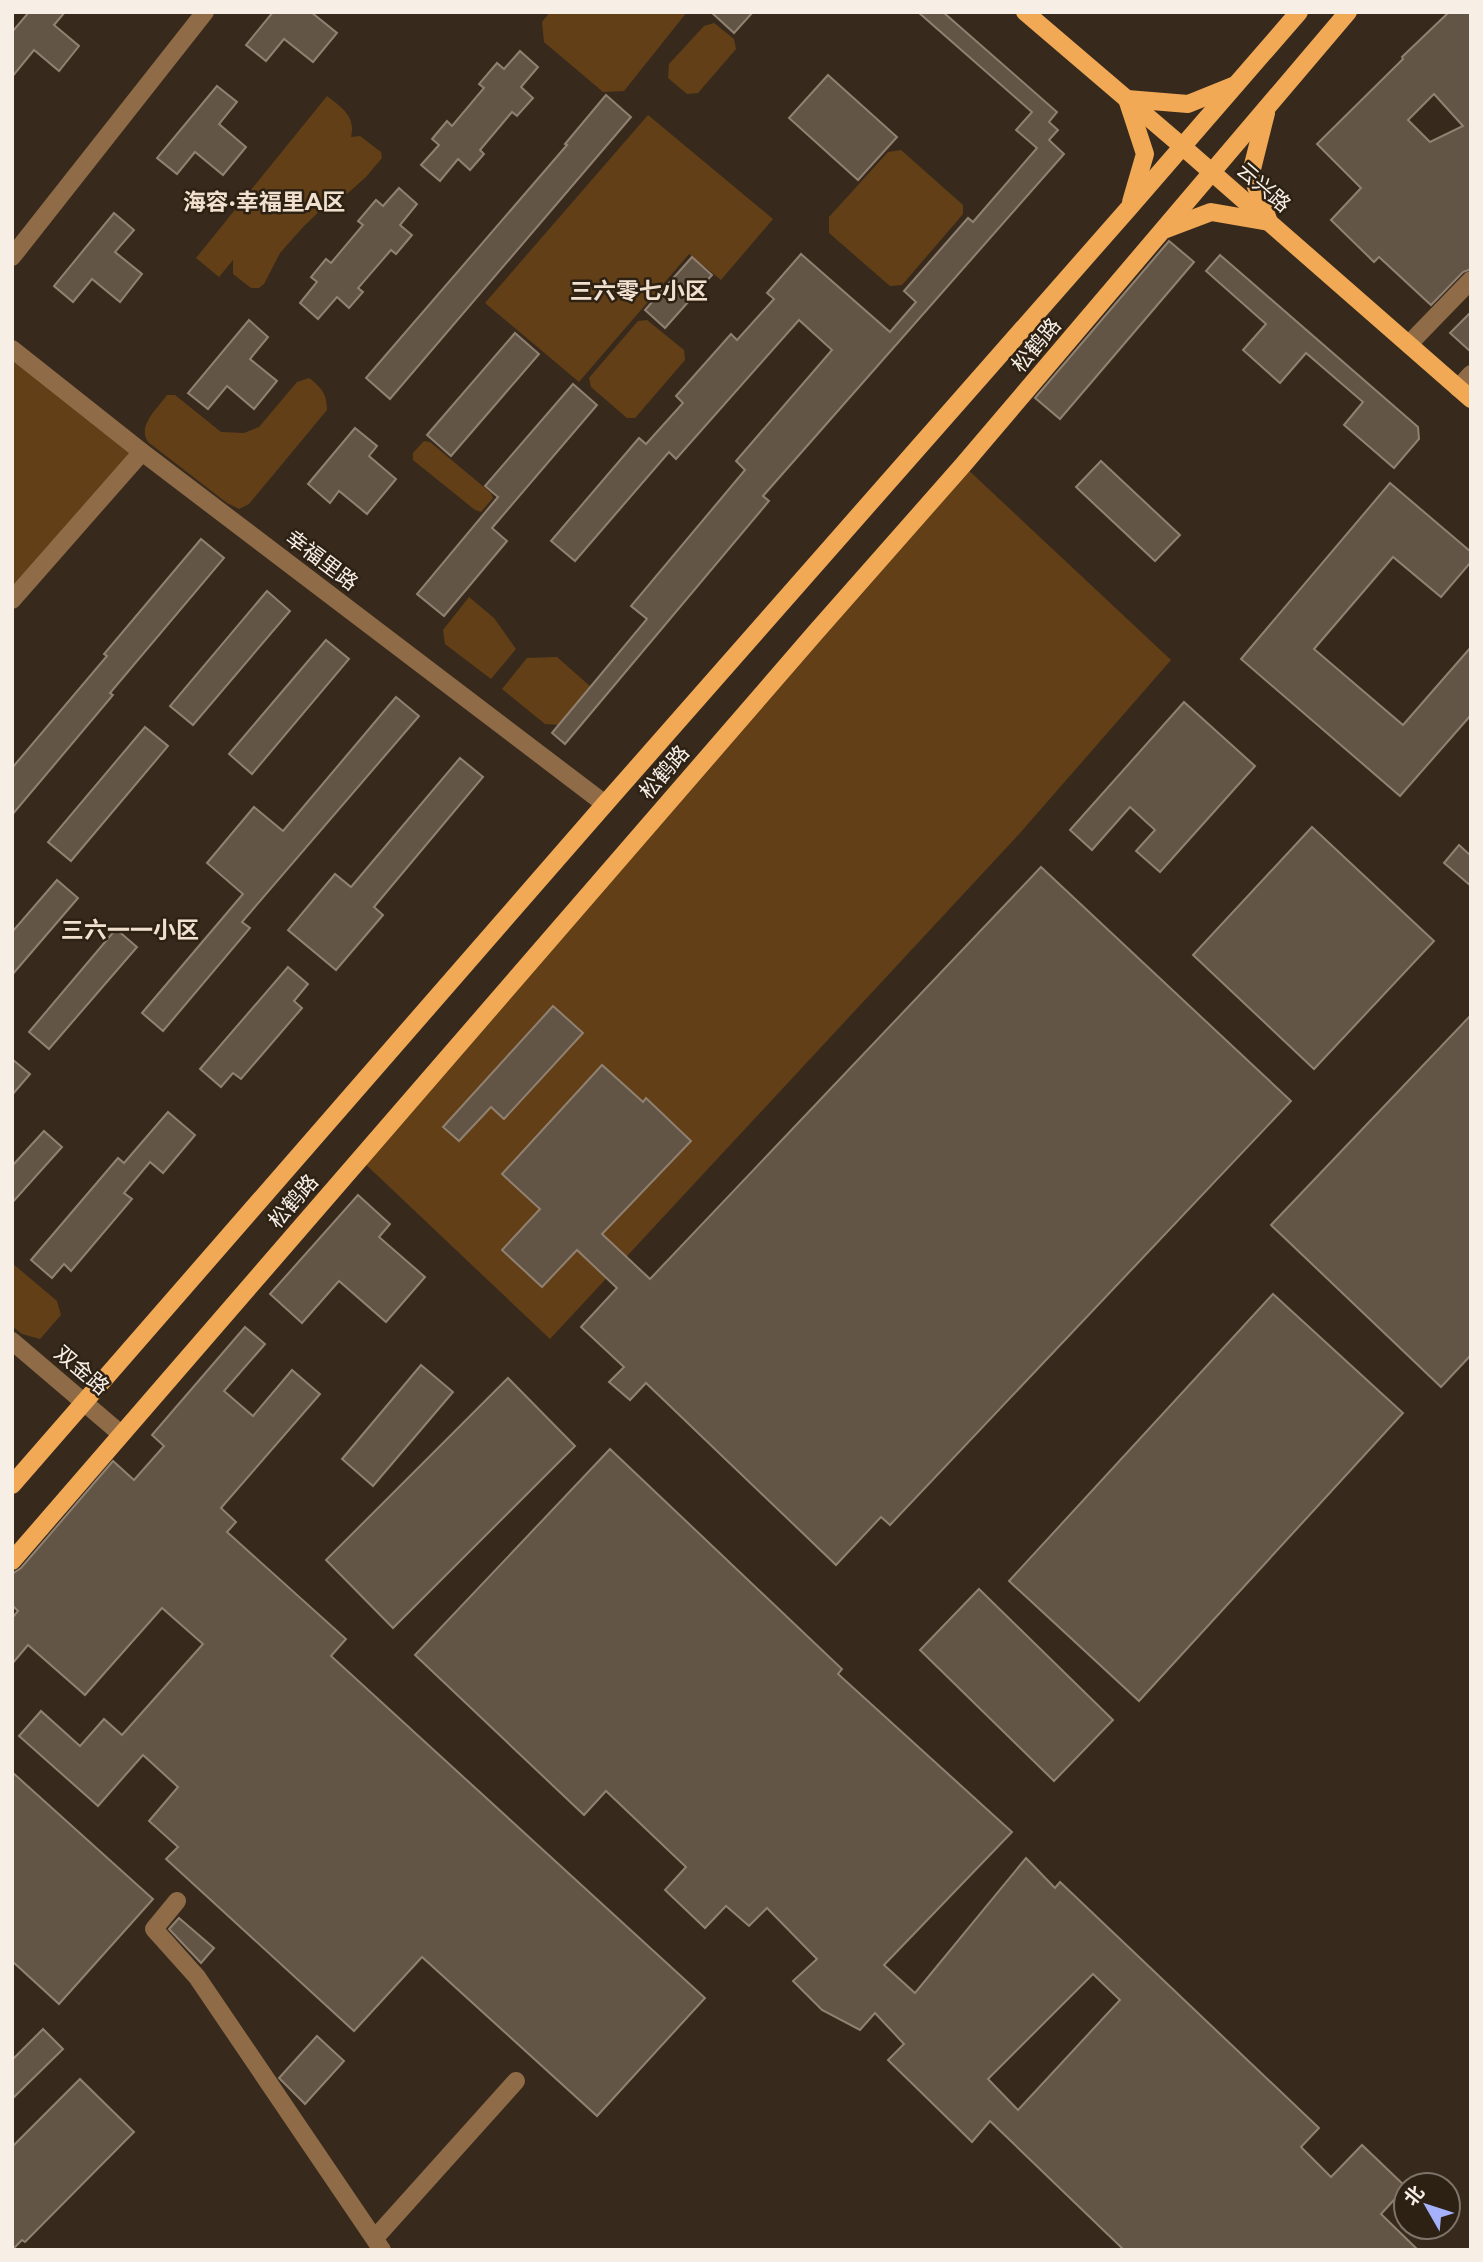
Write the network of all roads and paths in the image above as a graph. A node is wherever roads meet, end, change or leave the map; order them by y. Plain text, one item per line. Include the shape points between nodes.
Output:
1 (205, 12) edge
2 (1024, 12) edge
3 (1299, 12) edge
4 (1348, 12) edge
5 (1238, 83) junction
6 (1127, 99) junction
7 (1267, 110) junction
8 (1183, 147) junction
9 (1213, 173) junction
10 (1129, 208) junction
11 (1269, 222) junction
12 (1163, 231) junction
13 (12, 257) edge
14 (1471, 280) edge
15 (1409, 344) junction
16 (12, 349) edge
17 (1471, 374) edge
18 (1464, 393) edge
19 (142, 452) junction
20 (12, 600) edge
21 (605, 804) junction
22 (12, 1341) edge
23 (84, 1402) junction
24 (121, 1434) junction
25 (12, 1485) edge
26 (12, 1561) edge
27 (177, 1901) dead end
28 (516, 2081) dead end
29 (378, 2244) edge

1 - 13 street
2 - 6 main road, 云兴路
3 - 5 main road, 松鹤路
4 - 7 main road, 松鹤路
5 - 6 main road via 1188,104
5 - 8 main road, 松鹤路
6 - 8 main road, 云兴路
6 - 10 main road via 1145,153
7 - 9 main road, 松鹤路
7 - 11 main road via 1251,173
8 - 9 main road, 云兴路
8 - 10 main road, 松鹤路
9 - 11 main road, 云兴路
9 - 12 main road, 松鹤路
10 - 21 main road, 松鹤路
11 - 12 main road via 1211,212
11 - 15 main road, 云兴路
12 - 24 main road, 松鹤路
14 - 15 street
15 - 18 main road, 云兴路
16 - 19 street, 幸福里路
17 - 18 street
19 - 20 street
19 - 21 street, 幸福里路
21 - 23 main road, 松鹤路
22 - 23 street, 双金路
23 - 24 street, 双金路
23 - 25 main road, 松鹤路
24 - 26 main road, 松鹤路
27 - 29 street via 154,1929 197,1977
28 - 29 street

